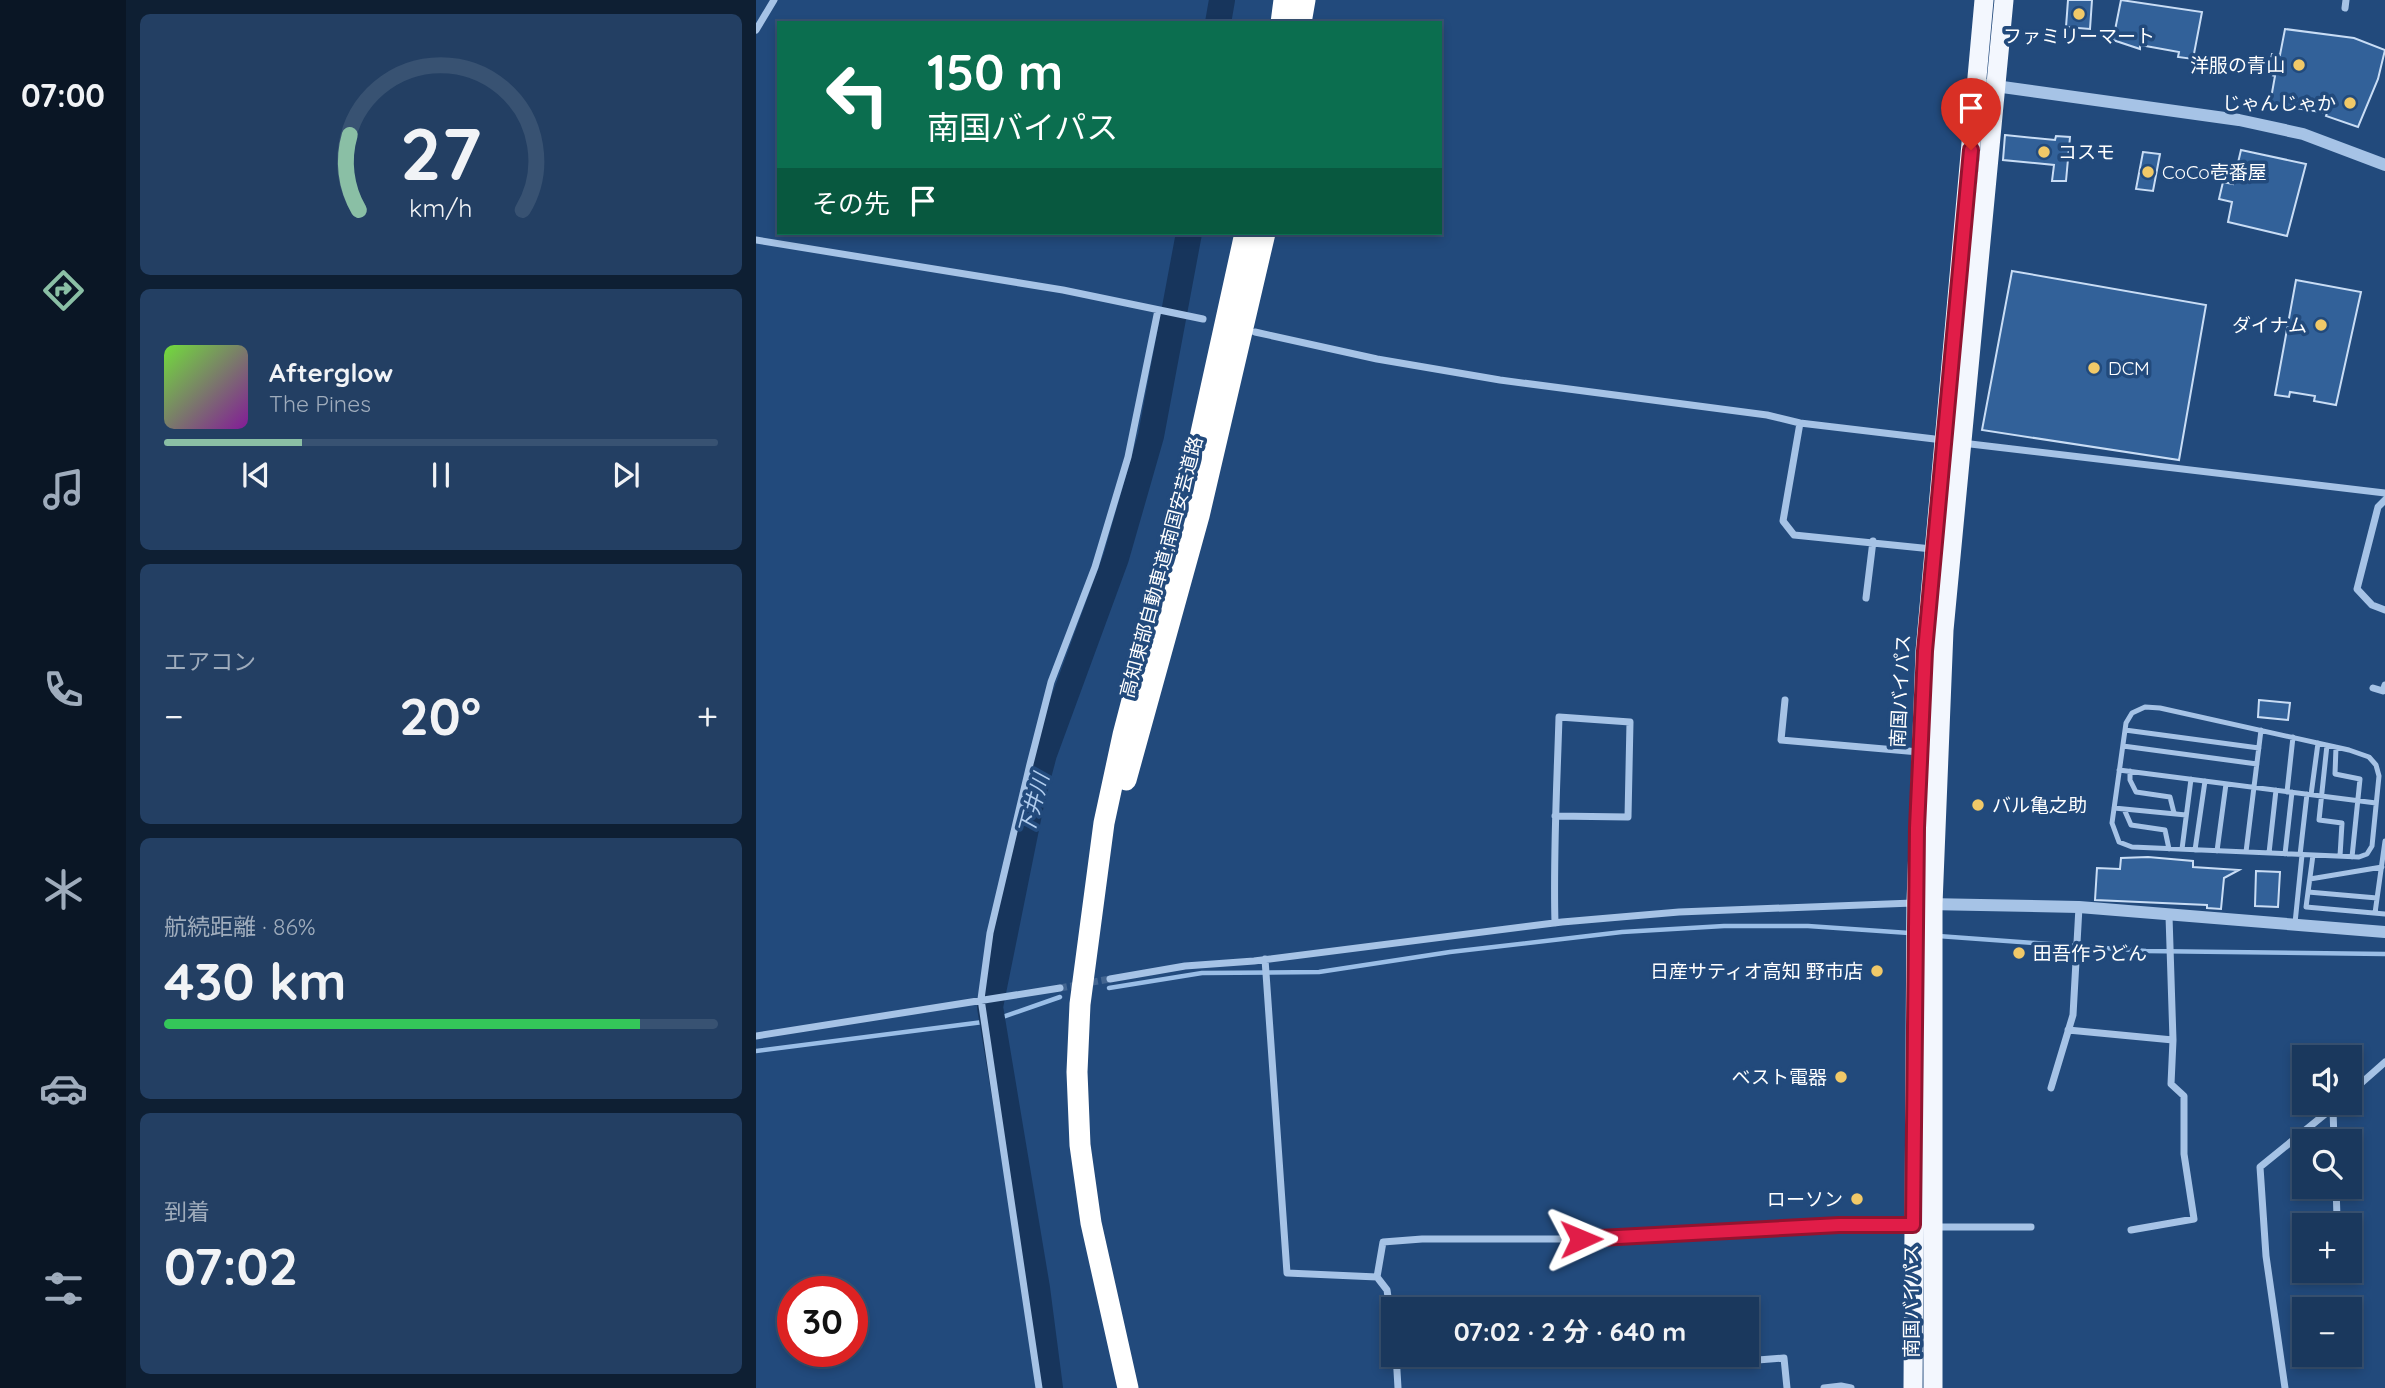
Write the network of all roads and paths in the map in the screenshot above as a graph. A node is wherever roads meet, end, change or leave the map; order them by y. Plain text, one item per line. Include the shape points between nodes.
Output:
1 (774, 0) edge
2 (1284, 0) edge
3 (1305, 0) edge
4 (1984, 0) edge
5 (2004, 0) edge
6 (1281, 21) edge
7 (1301, 21) edge
8 (756, 30) edge
9 (1987, 84) junction
10 (2385, 165) edge
11 (1245, 235) edge
12 (1265, 235) edge
13 (756, 240) edge
14 (1158, 310) junction
15 (1203, 319) dead end
16 (1255, 332) dead end
17 (1800, 424) junction
18 (1942, 440) junction
19 (1962, 443) junction
20 (2385, 493) edge
21 (2385, 500) edge
22 (1873, 541) junction
23 (1933, 549) junction
24 (1866, 598) dead end
25 (2385, 610) edge
26 (2385, 685) edge
27 (2373, 688) dead end
28 (1784, 700) dead end
29 (2125, 730) junction
30 (2261, 730) junction
31 (2293, 737) junction
32 (2318, 743) junction
33 (2327, 745) junction
34 (2123, 746) junction
35 (2336, 747) junction
36 (2259, 748) junction
37 (1920, 752) junction
38 (2257, 764) junction
39 (2119, 770) junction
40 (2130, 771) junction
41 (2191, 779) junction
42 (2205, 781) junction
43 (2226, 784) junction
44 (2254, 788) junction
45 (2276, 790) junction
46 (2289, 792) junction
47 (2309, 794) junction
48 (2322, 796) junction
49 (2358, 801) junction
50 (2376, 803) junction
51 (2114, 808) junction
52 (2124, 808) junction
53 (2174, 813) junction
54 (2186, 814) junction
55 (1556, 816) junction
56 (2385, 841) edge
57 (2169, 849) junction
58 (2182, 849) junction
59 (2195, 850) junction
60 (2217, 851) junction
61 (2246, 852) junction
62 (2269, 853) junction
63 (2285, 854) junction
64 (2301, 855) junction
65 (2313, 855) junction
66 (2340, 856) junction
67 (2352, 857) junction
68 (2382, 867) junction
69 (2310, 879) junction
70 (2308, 892) junction
71 (2380, 895) edge
72 (1924, 904) junction
73 (2080, 907) junction
74 (1091, 912) junction
75 (2375, 913) junction
76 (2385, 914) edge
77 (2169, 916) junction
78 (1555, 923) junction
79 (2295, 923) junction
80 (2385, 932) edge
81 (1265, 960) junction
82 (1110, 979) tunnel mouth
83 (1060, 988) tunnel mouth
84 (981, 999) junction
85 (2068, 1030) junction
86 (756, 1036) edge
87 (2173, 1040) junction
88 (2385, 1062) edge
89 (2362, 1082) edge
90 (2051, 1088) dead end
91 (2327, 1115) edge
92 (1913, 1225) junction
93 (1934, 1227) junction
94 (2031, 1227) dead end
95 (2131, 1230) dead end
96 (1377, 1277) junction
97 (1388, 1297) edge
98 (1759, 1360) edge
99 (1397, 1367) edge
100 (1039, 1388) edge
101 (1128, 1388) edge
102 (1398, 1388) edge
103 (1787, 1388) edge
104 (1824, 1388) edge
105 (1851, 1388) edge
106 (1913, 1388) edge
107 (1933, 1388) edge
108 (2285, 1388) edge

1 - 8 street
2 - 6 highway
3 - 7 highway
4 - 9 highway, 南国バイパス
5 - 9 highway, 南国バイパス
9 - 10 street via 2239,120 2303,134
9 - 18 highway, 南国バイパス
9 - 19 highway, 南国バイパス
11 - 74 highway, 高知東部自動車道;南国安芸道路 via 1197,451 1123,735
12 - 74 highway, 高知東部自動車道;南国安芸道路 via 1199,516
13 - 14 street
14 - 15 street
14 - 84 street via 1128,457 1096,567 1051,682 1036,740 990,933
16 - 17 street via 1377,359 1767,415
17 - 18 street
17 - 22 street via 1783,521 1794,535
18 - 19 street
18 - 23 highway, 南国バイパス
19 - 20 street
19 - 72 highway, 南国バイパス
21 - 25 street via 2378,507 2357,589 2372,605
22 - 23 street
22 - 24 street
23 - 37 highway, 南国バイパス
26 - 27 street via 2384,691
28 - 37 street via 1781,740
29 - 30 lane via 2133,713 2145,707
29 - 34 lane
29 - 36 lane
30 - 31 lane
30 - 36 lane
31 - 32 lane
31 - 46 lane
32 - 33 lane
32 - 47 lane
33 - 35 lane
33 - 48 lane
34 - 38 lane
34 - 39 lane
35 - 49 lane via 2335,774 2360,779
35 - 50 lane via 2361,752 2376,765
36 - 38 lane
37 - 72 highway, 南国バイパス
38 - 44 lane
39 - 40 lane
39 - 51 lane
40 - 41 lane
40 - 53 lane via 2136,792 2170,797
41 - 42 lane
41 - 54 lane
42 - 43 lane
42 - 59 lane
43 - 44 lane
43 - 60 lane
44 - 45 lane
44 - 61 lane
45 - 46 lane
45 - 62 lane
46 - 47 lane
46 - 63 lane
47 - 48 lane
47 - 64 lane
48 - 49 lane
48 - 66 lane via 2319,820 2342,823
49 - 50 lane
49 - 67 lane
50 - 67 lane via 2372,846 2367,854
51 - 52 lane
51 - 57 lane via 2112,823 2119,842
52 - 53 lane
52 - 57 lane via 2131,825 2165,830
53 - 54 lane
54 - 58 lane
55 - 55 street via 1559,717 1630,722 1628,817
55 - 78 street
56 - 68 lane
57 - 58 lane
58 - 59 lane
59 - 60 lane
60 - 61 lane
61 - 62 lane
62 - 63 lane
63 - 64 lane
64 - 65 lane
64 - 79 lane
65 - 66 lane
65 - 69 lane
66 - 67 lane
68 - 69 lane
68 - 71 lane
69 - 70 lane
70 - 71 lane
70 - 75 lane via 2306,907
71 - 75 lane
72 - 73 street
72 - 78 street via 1672,912
72 - 92 highway, 南国バイパス
72 - 93 highway, 南国バイパス
73 - 77 street
73 - 85 street via 2073,1015
74 - 101 highway, 高知東部自動車道;南国安芸道路 via 1080,1004 1080,1144 1096,1250
75 - 76 lane
77 - 79 street
77 - 87 street
78 - 81 street
79 - 80 street
81 - 82 street via 1185,966
81 - 96 street via 1287,1273
83 - 84 street
84 - 86 street
84 - 100 street
85 - 87 street
85 - 90 street
87 - 95 street via 2171,1084 2184,1096 2185,1154 2194,1219
88 - 89 street
91 - 108 street via 2260,1167 2266,1256
92 - 93 street
92 - 96 street via 1607,1239 1422,1238 1383,1242
92 - 106 highway, 南国バイパス
93 - 94 street
93 - 107 highway, 南国バイパス
96 - 97 street
98 - 103 street via 1784,1358
99 - 102 street
104 - 105 street

